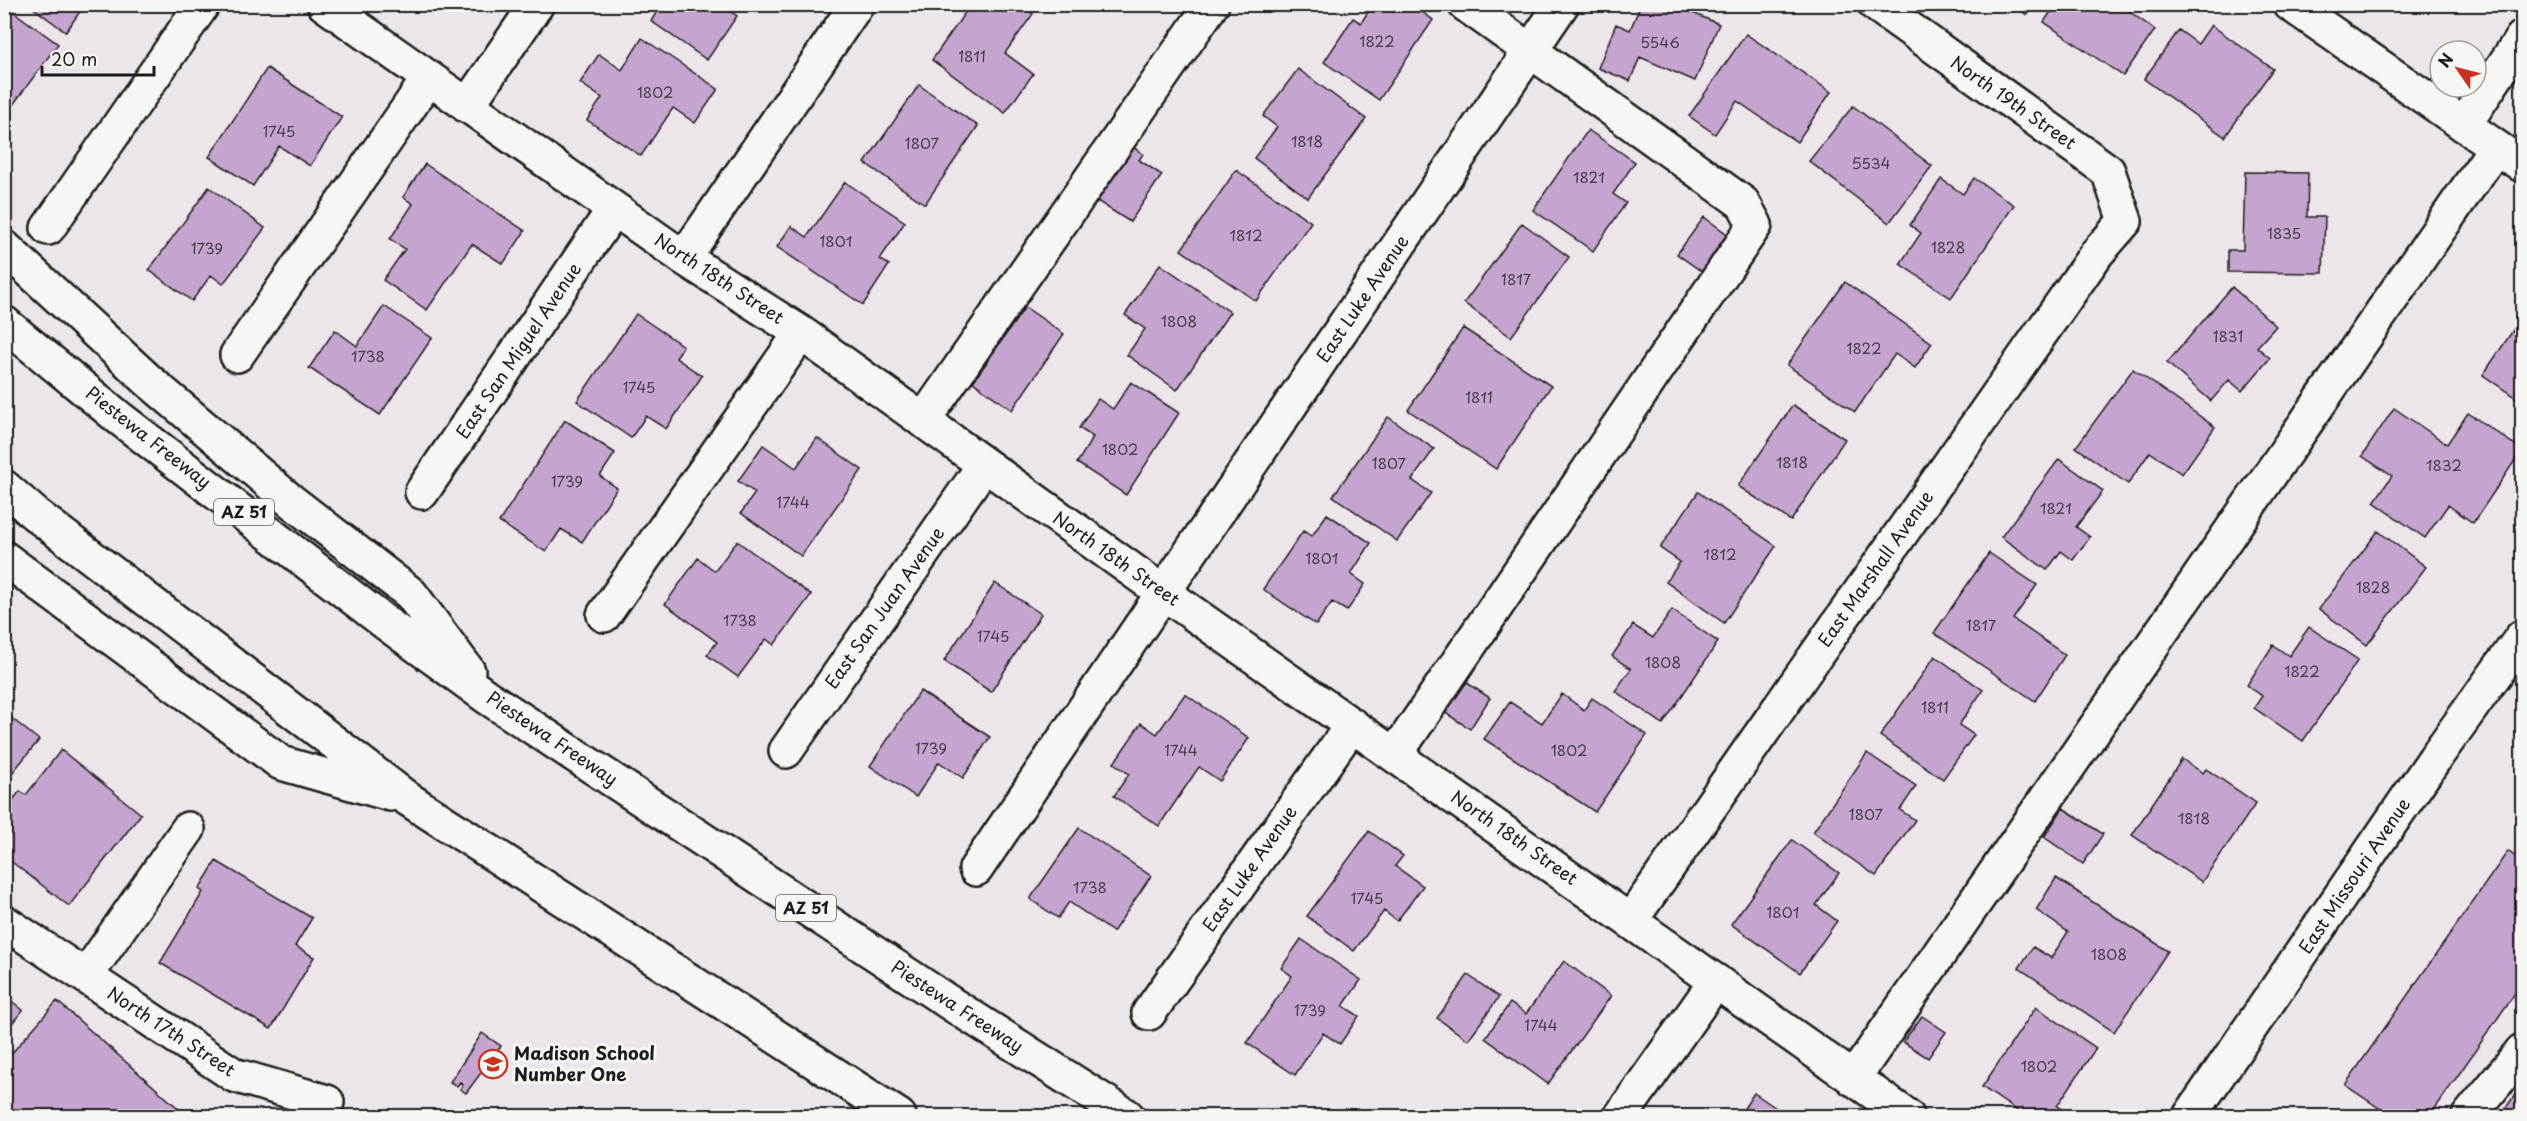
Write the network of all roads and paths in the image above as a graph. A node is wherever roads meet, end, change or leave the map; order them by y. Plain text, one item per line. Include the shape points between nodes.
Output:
1 (203, 4) edge
2 (324, 4) edge
3 (537, 4) edge
4 (857, 4) edge
5 (1212, 4) edge
6 (1465, 4) edge
7 (1562, 4) edge
8 (1875, 4) edge
9 (2290, 4) edge
10 (2523, 38) edge
11 (1530, 50) junction
12 (429, 78) junction
13 (467, 106) junction
14 (2464, 125) junction
15 (2496, 147) junction
16 (2523, 165) edge
17 (614, 209) junction
18 (2125, 221) joint
19 (48, 228) dead end
20 (4, 247) edge
21 (684, 258) junction
22 (4, 323) edge
23 (801, 333) junction
24 (237, 355) dead end
25 (923, 421) junction
26 (984, 465) junction
27 (4, 487) edge
28 (422, 492) dead end
29 (4, 558) edge
30 (1164, 594) junction
31 (604, 615) dead end
32 (2523, 637) edge
33 (487, 697) junction
34 (1352, 724) junction
35 (786, 751) dead end
36 (1395, 755) junction
37 (408, 799) junction
38 (188, 829) dead end
39 (976, 868) dead end
40 (1631, 920) junction
41 (4, 922) edge
42 (86, 976) junction
43 (1716, 981) junction
44 (1149, 1013) dead end
45 (2523, 1051) edge
46 (1853, 1079) junction
47 (327, 1102) dead end
48 (899, 1116) edge
49 (1127, 1116) edge
50 (1621, 1116) edge
51 (1907, 1116) edge
52 (2190, 1116) edge
53 (2469, 1116) edge

1 - 19 main road
2 - 12 main road, North 18th Street
3 - 13 main road
4 - 21 main road
5 - 25 main road
6 - 11 main road
7 - 11 main road, East Luke Avenue
8 - 18 main road, North 19th Street via 2108,171
9 - 14 main road
10 - 14 main road
11 - 30 main road, East Luke Avenue
11 - 36 main road via 1743,203 1755,225
12 - 13 main road, North 18th Street
12 - 24 main road
13 - 17 main road, North 18th Street
14 - 15 main road
15 - 16 main road
15 - 46 main road
17 - 21 main road, North 18th Street
17 - 28 main road, East San Miguel Avenue
18 - 40 main road, East Marshall Avenue via 2097,253
20 - 33 main road via 175,403 291,501 411,594
21 - 23 main road, North 18th Street
22 - 33 main road, Piestewa Freeway / AZ 51 via 118,417
23 - 25 main road, North 18th Street
23 - 31 main road
25 - 26 main road, North 18th Street
26 - 30 main road, North 18th Street
26 - 35 main road, East San Juan Avenue
27 - 37 main road
29 - 37 main road via 281,763
30 - 34 main road, North 18th Street
30 - 39 main road, East Luke Avenue
32 - 52 main road, East Missouri Avenue via 2435,758
33 - 49 main road, Piestewa Freeway / AZ 51
34 - 36 main road, North 18th Street
34 - 44 main road, East Luke Avenue
36 - 40 main road, North 18th Street
37 - 48 main road
38 - 42 main road, North 17th Street
40 - 43 main road, North 18th Street
41 - 42 main road, North 17th Street
42 - 47 main road, North 17th Street via 234,1075
43 - 46 main road, North 18th Street
43 - 50 main road
45 - 53 main road
46 - 51 main road, North 18th Street

